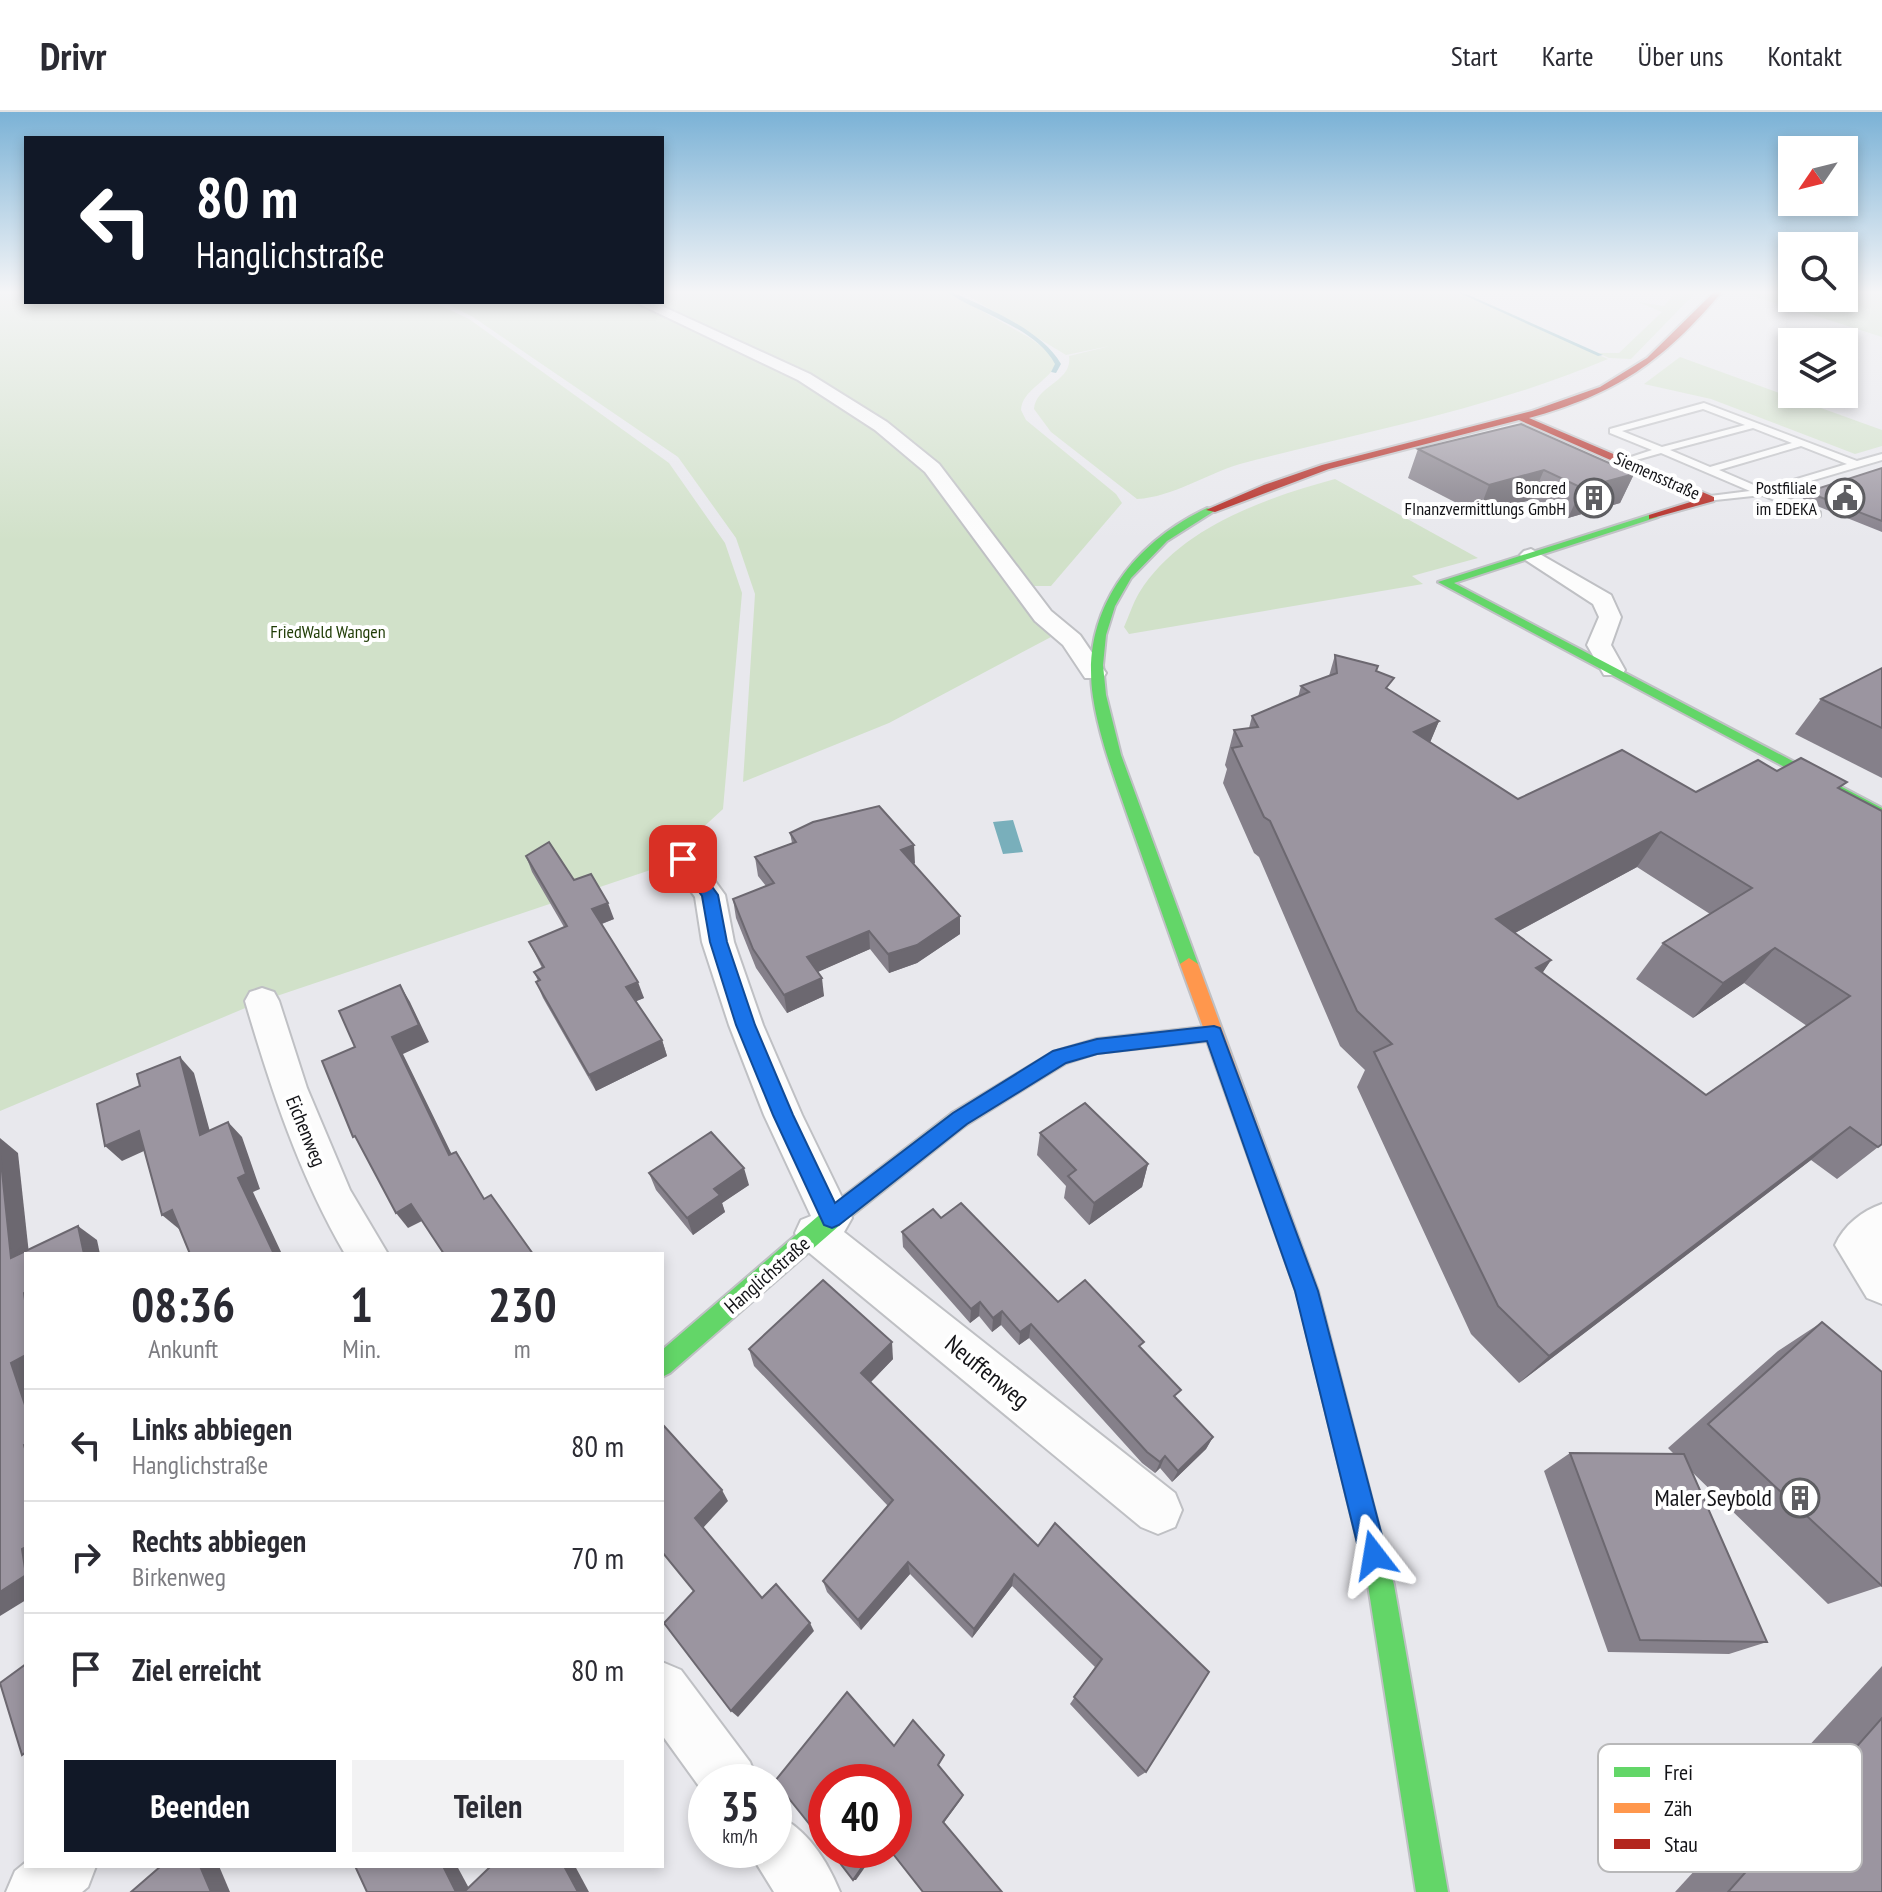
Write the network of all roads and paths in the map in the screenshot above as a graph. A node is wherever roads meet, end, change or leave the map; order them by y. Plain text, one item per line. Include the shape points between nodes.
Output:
1 (800, 375) edge
2 (1628, 375) edge
3 (1520, 417) junction
4 (1754, 425) junction
5 (1802, 443) junction
6 (1661, 450) junction
7 (1882, 457) edge
8 (1625, 462) junction
9 (1858, 465) junction
10 (1710, 470) junction
11 (1763, 492) junction
12 (1710, 499) junction
13 (1816, 514) dead end
14 (1531, 555) junction
15 (1613, 670) junction
16 (1094, 673) junction
17 (1882, 814) edge
18 (683, 859) dead end
19 (262, 1001) dead end
20 (1214, 1033) junction
21 (1882, 1222) edge
22 (823, 1226) junction
23 (366, 1252) edge
24 (1882, 1284) edge
25 (664, 1363) edge
26 (1158, 1510) dead end
27 (664, 1692) edge
28 (717, 1764) edge
29 (65, 1868) edge
30 (792, 1868) edge
31 (36, 1892) edge
32 (810, 1892) edge
33 (1432, 1892) edge

1 - 16 street via 881,426 932,468 1043,616 1072,640
2 - 3 street
3 - 8 street, Siemensstraße
3 - 16 street via 1285,480 1219,503 1166,534 1132,564 1109,600
4 - 5 lane
4 - 6 lane
4 - 6 lane via 1704,406 1613,431
5 - 9 lane
5 - 10 lane
6 - 8 lane
6 - 10 lane
7 - 9 lane
8 - 12 street, Siemensstraße
9 - 11 lane
10 - 11 lane
11 - 12 lane
11 - 13 lane
12 - 14 street, Siemensstraße
14 - 15 street via 1603,600 1610,617 1599,645
14 - 15 street, Siemensstraße via 1444,582
15 - 17 street, Siemensstraße
16 - 20 street via 1111,748
18 - 22 street via 710,895 718,942 746,1025
19 - 23 street, Eichenweg via 289,1088 334,1199
20 - 22 street, Hanglichstraße via 1097,1046 1060,1057 960,1118
20 - 33 street via 1311,1307 1381,1585
21 - 24 street via 1855,1245
22 - 25 street, Hanglichstraße
22 - 26 street, Neuffenweg
27 - 28 street
29 - 31 street
30 - 32 street

